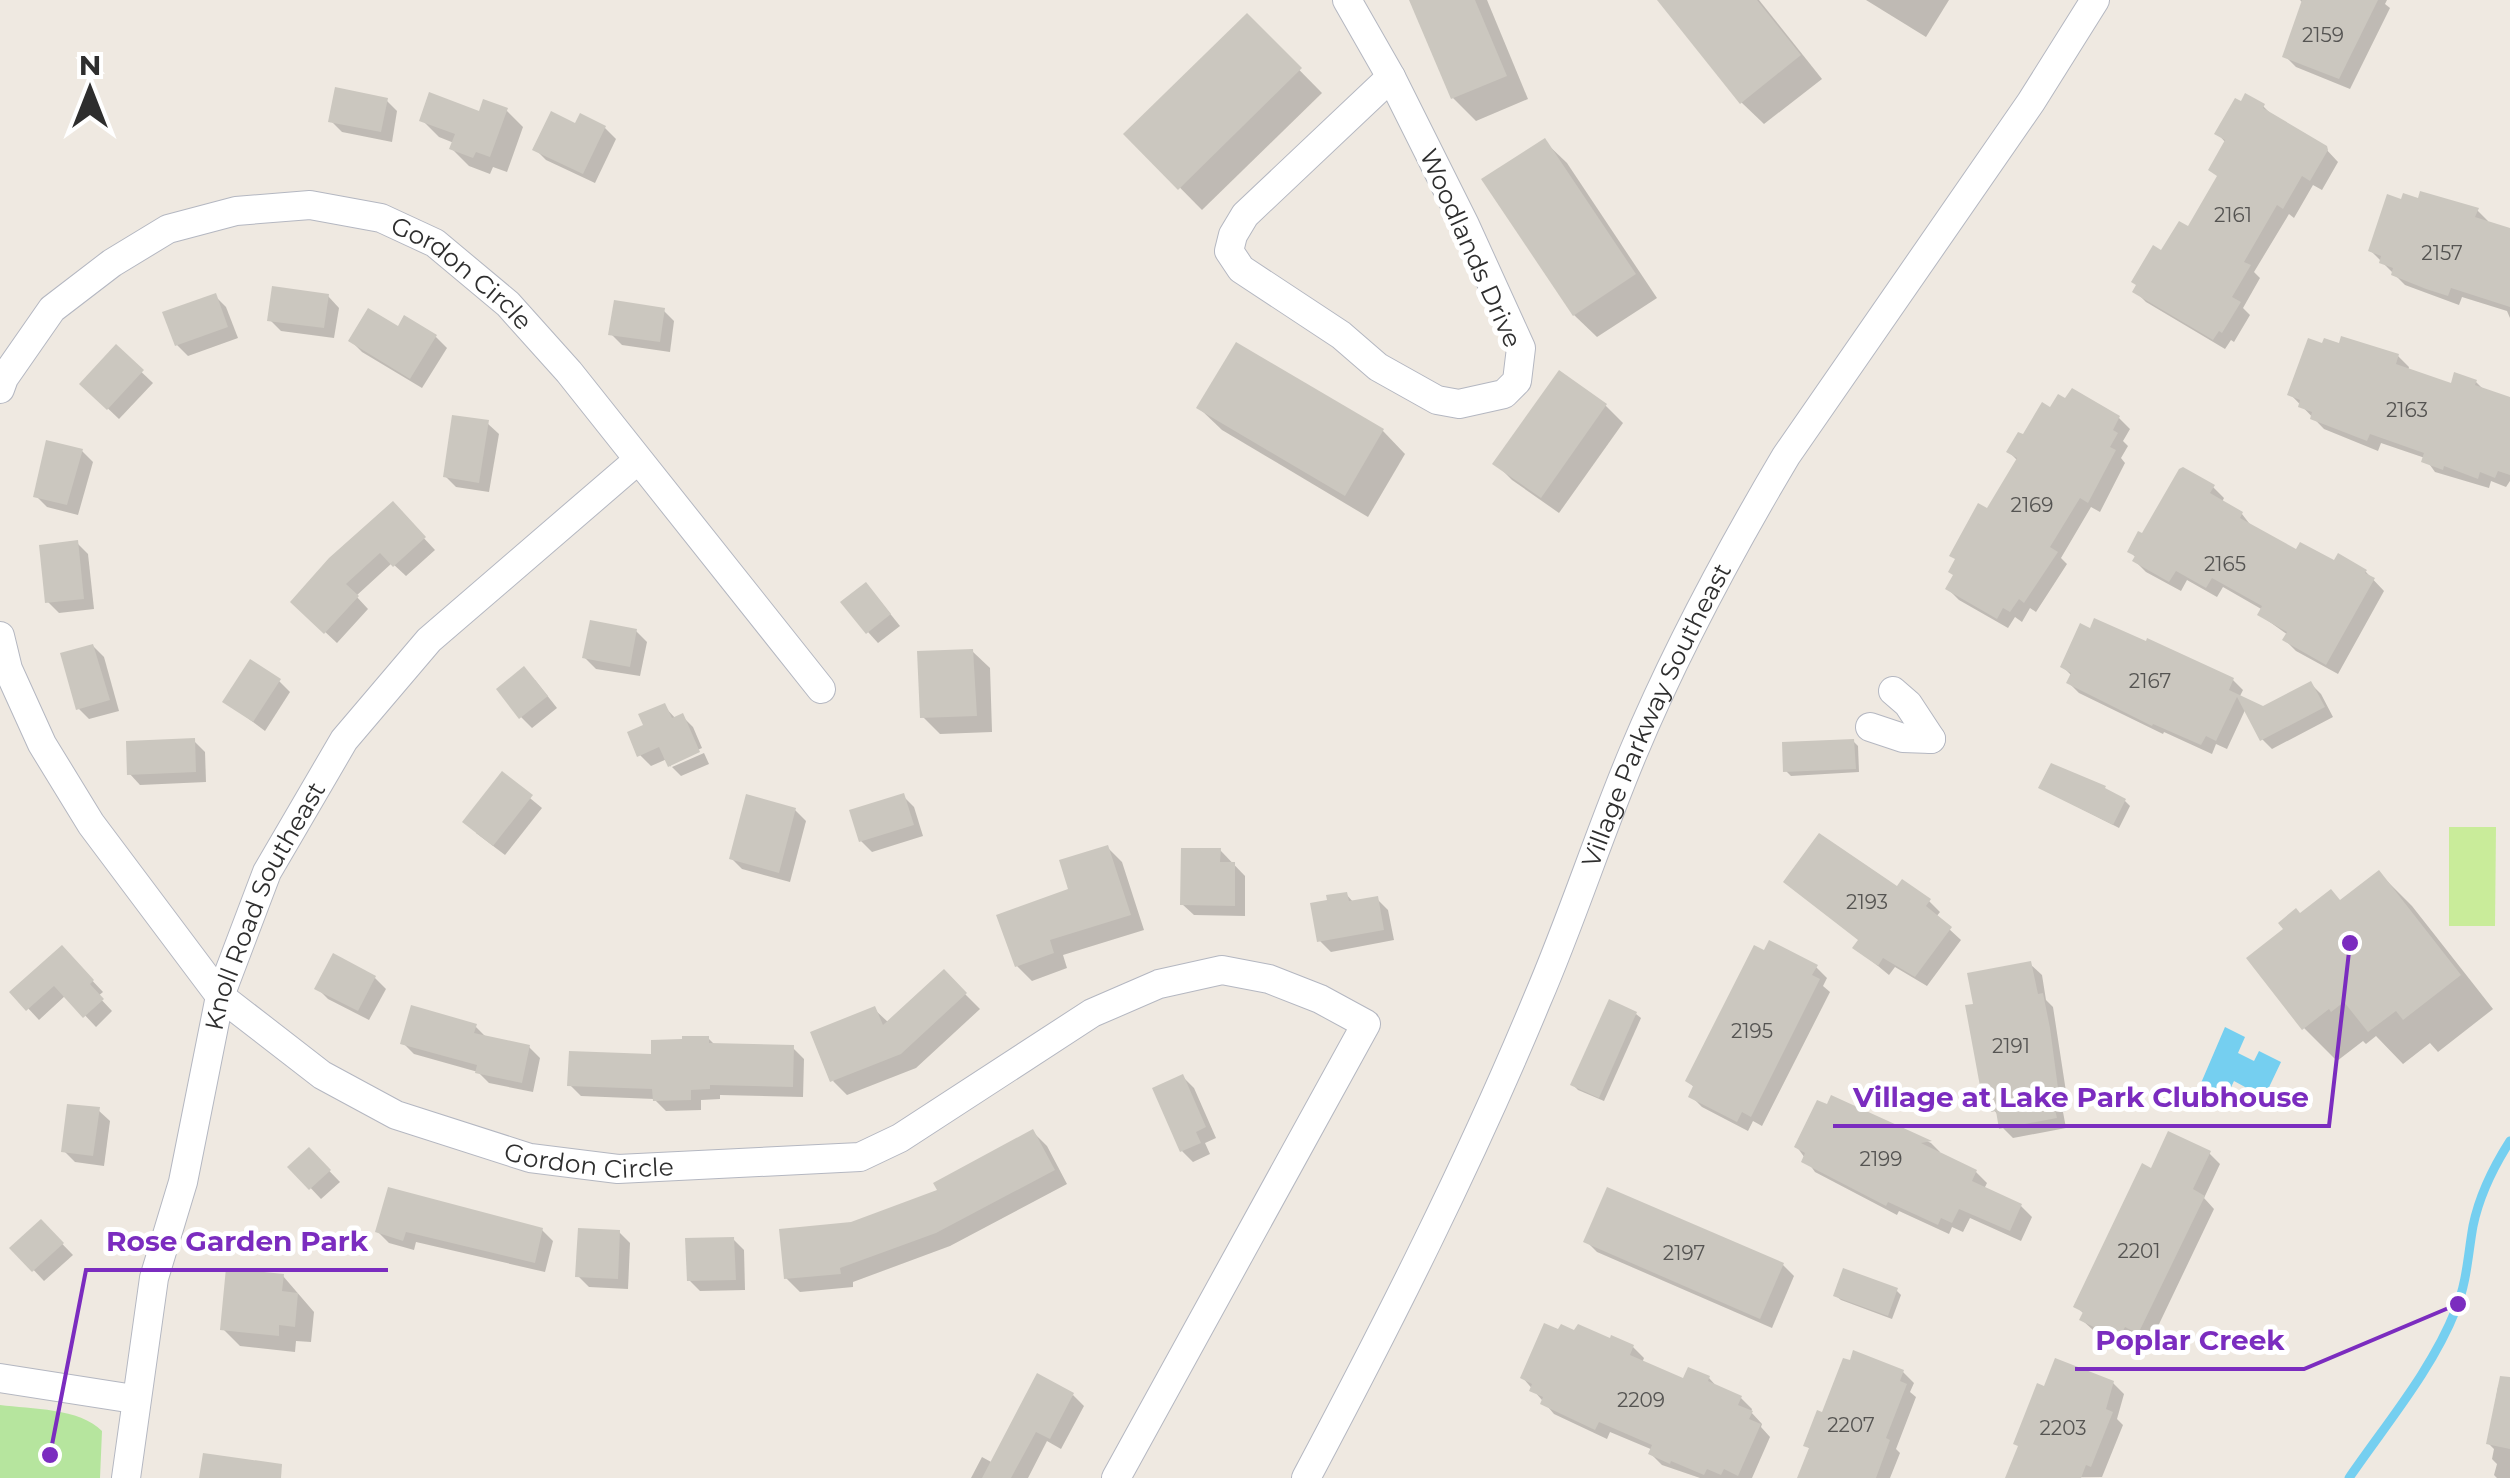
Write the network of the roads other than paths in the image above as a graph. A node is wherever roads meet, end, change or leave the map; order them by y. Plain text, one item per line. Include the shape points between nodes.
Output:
1 (1347, 0) edge
2 (2095, 0) edge
3 (1391, 77) junction
4 (0, 389) edge
5 (638, 460) junction
6 (0, 636) edge
7 (821, 688) dead end
8 (1882, 710) joint
9 (220, 996) junction
10 (0, 1378) edge
11 (134, 1398) junction
12 (126, 1478) edge
13 (1116, 1478) edge
14 (1306, 1478) edge

1 - 3 street, Woodlands Drive
2 - 14 street, Village Parkway Southeast via 1751,514 1632,756 1539,996 1448,1202
3 - 3 street, Woodlands Drive via 1521,348 1517,380 1504,394 1459,404 1436,400 1378,367 1241,268 1229,251 1246,215
4 - 5 street, Gordon Circle via 52,308 168,229 236,211 310,205 380,218 435,244 508,304
5 - 7 street, Gordon Circle
5 - 9 street, Knoll Road Southeast via 430,640 344,740 267,872
6 - 9 street, Gordon Circle via 42,744 91,824
8 - 8 street via 1908,704 1931,739 1904,738
9 - 11 street, Knoll Road Southeast via 182,1182 154,1278
9 - 13 street, Gordon Circle via 322,1075 396,1115 530,1158 618,1169 860,1157 1092,1014 1159,984 1222,970 1269,978 1366,1024
10 - 11 street
11 - 12 street, Knoll Road Southeast

